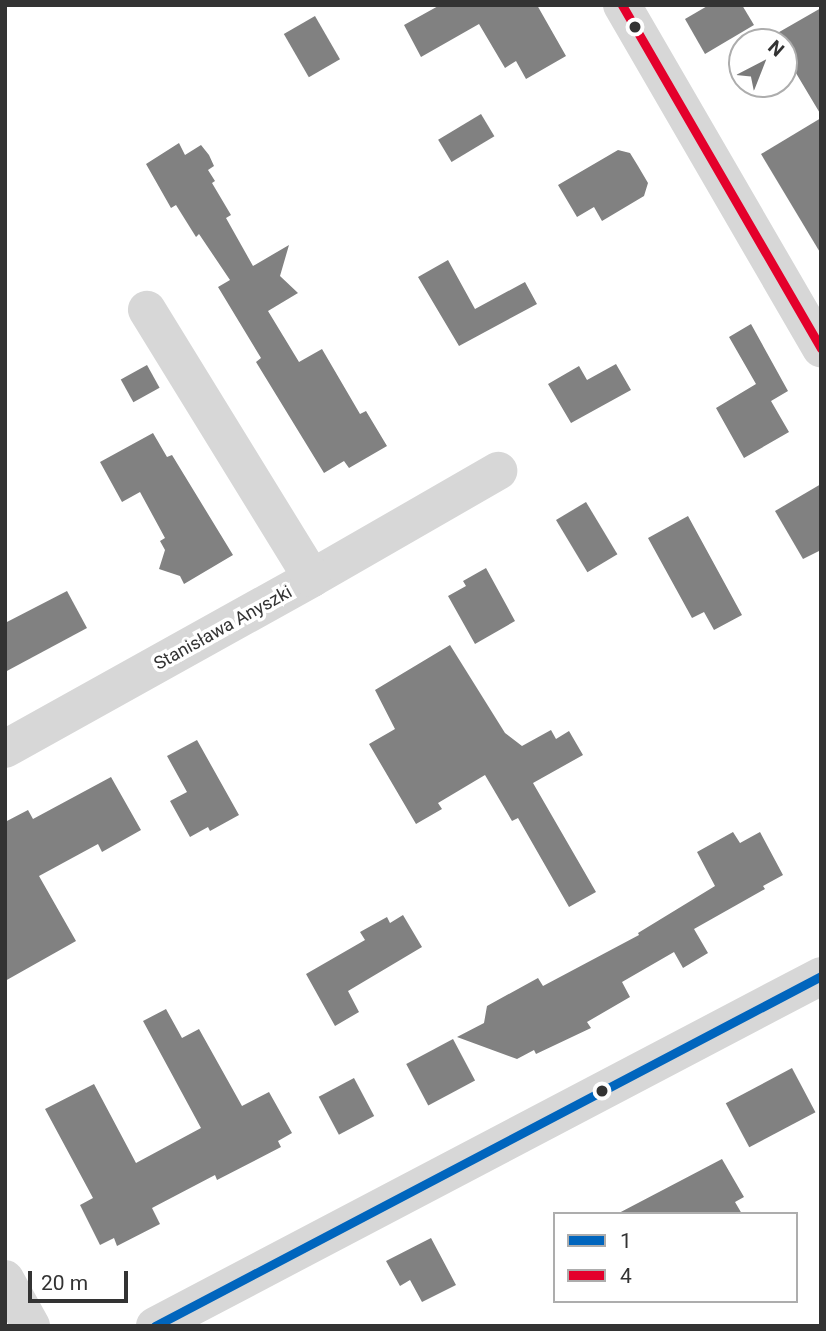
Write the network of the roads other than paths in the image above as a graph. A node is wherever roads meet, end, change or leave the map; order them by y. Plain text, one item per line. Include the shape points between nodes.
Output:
1 (622, 5) edge
2 (811, 308) edge
3 (147, 310) dead end
4 (821, 348) edge
5 (498, 471) dead end
6 (312, 578) junction
7 (5, 749) edge
8 (821, 976) edge
9 (5, 1279) edge
10 (31, 1326) edge
11 (155, 1326) edge

1 - 2 street
2 - 4 street
3 - 6 street, Stanisława Anyszki
5 - 6 street
6 - 7 street, Stanisława Anyszki
8 - 11 street
9 - 10 street

